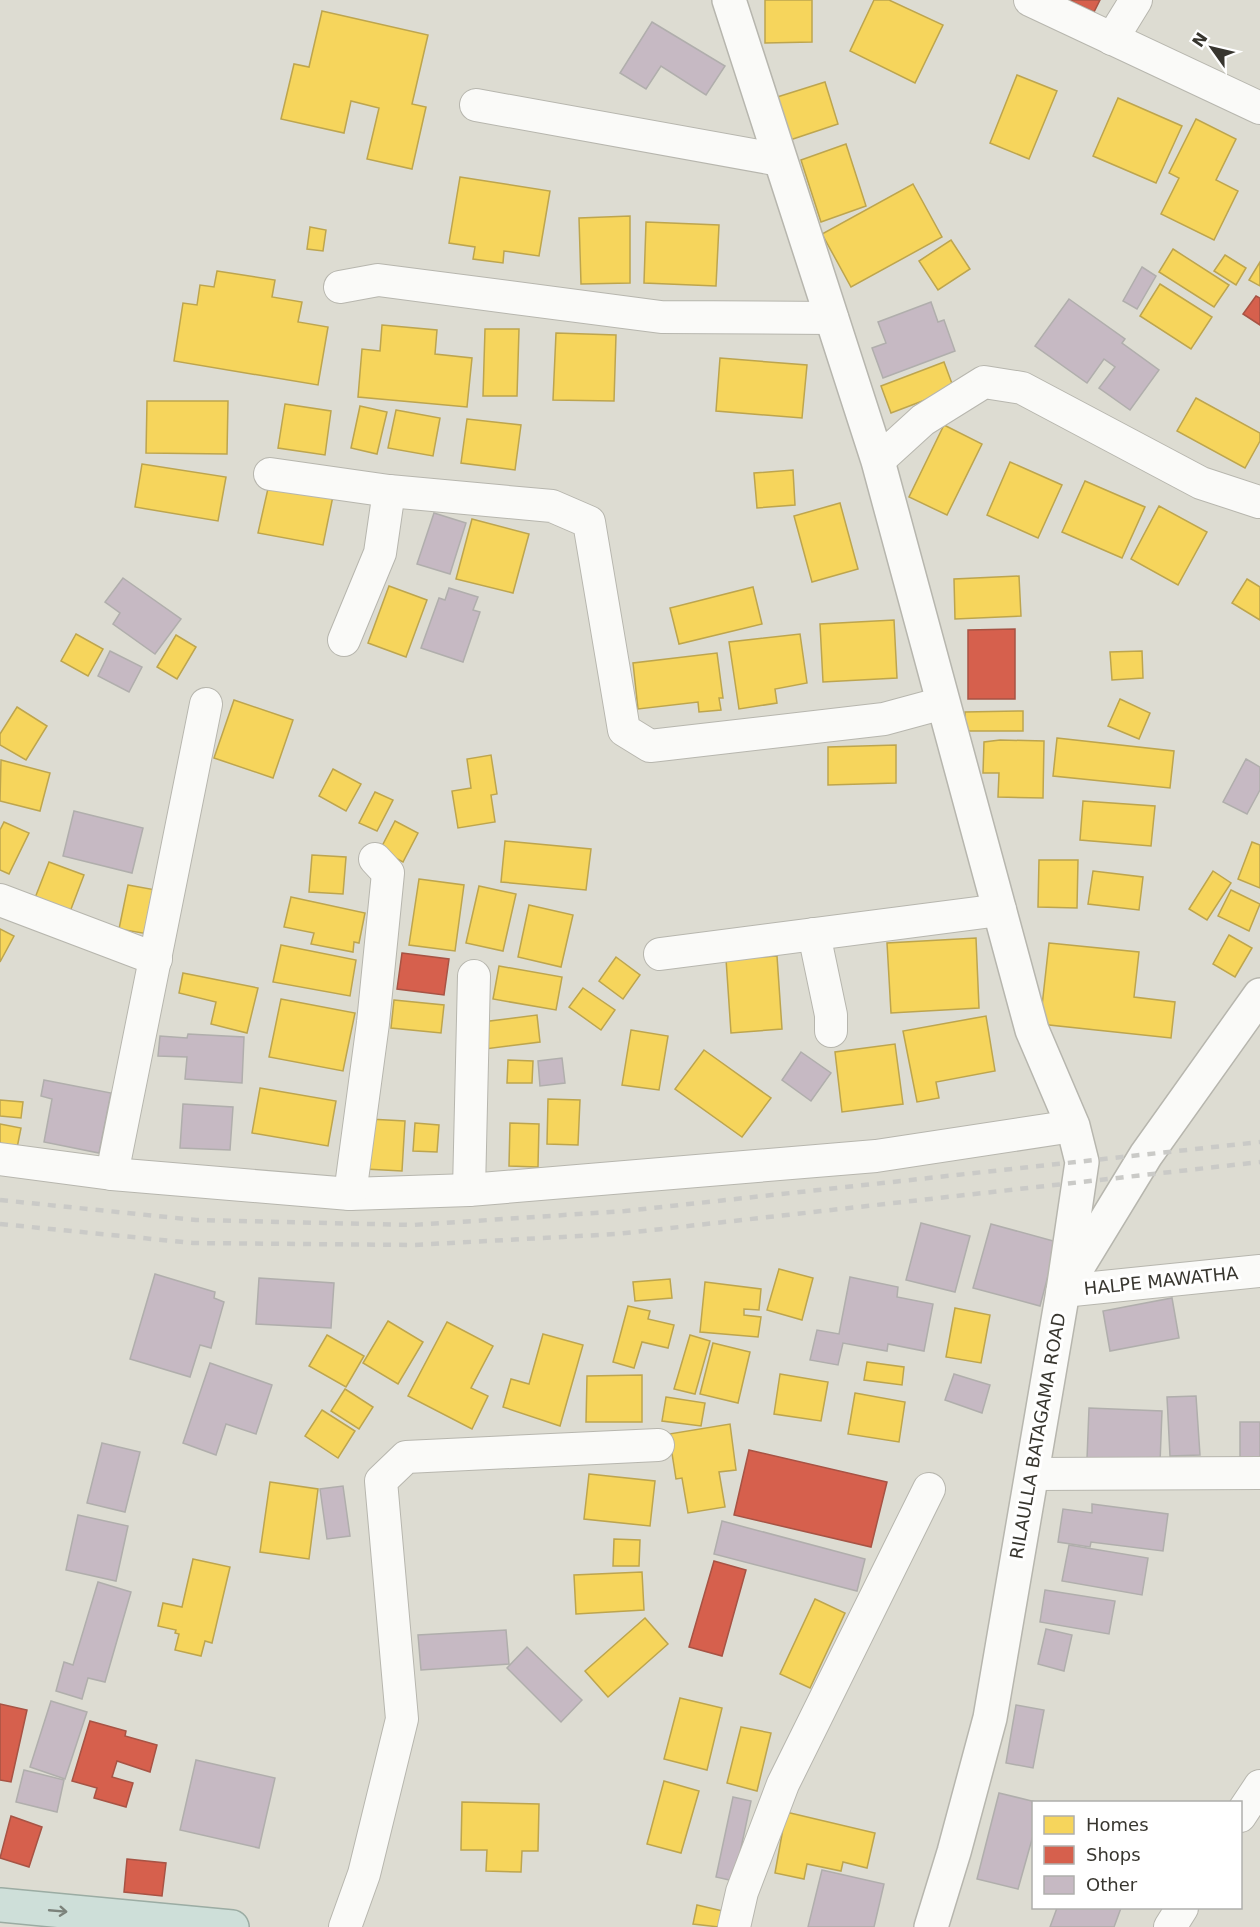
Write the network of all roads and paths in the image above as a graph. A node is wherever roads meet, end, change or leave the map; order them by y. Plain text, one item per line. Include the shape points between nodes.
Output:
1 (729, 0) edge
2 (1030, 0) edge
3 (1136, 0) edge
4 (1112, 39) junction
5 (476, 105) dead end
6 (1260, 108) edge
7 (780, 160) junction
8 (340, 287) dead end
9 (832, 318) junction
10 (878, 461) junction
11 (270, 474) dead end
12 (389, 490) junction
13 (1259, 502) edge
14 (344, 640) dead end
15 (943, 703) junction
16 (206, 704) dead end
17 (375, 859) dead end
18 (0, 900) edge
19 (1000, 910) junction
20 (814, 934) junction
21 (660, 954) dead end
22 (156, 959) junction
23 (474, 976) dead end
24 (1260, 995) edge
25 (831, 1031) dead end
26 (1073, 1126) junction
27 (0, 1159) edge
28 (112, 1174) junction
29 (469, 1190) junction
30 (350, 1194) junction
31 (1260, 1271) edge
32 (1063, 1291) junction
33 (658, 1445) dead end
34 (1032, 1473) junction
35 (1260, 1473) edge
36 (929, 1489) dead end
37 (1260, 1786) edge
38 (1242, 1813) edge
39 (0, 1905) edge
40 (1181, 1909) edge
41 (232, 1927) edge
42 (345, 1927) edge
43 (734, 1927) edge
44 (931, 1927) edge
45 (1170, 1927) edge

1 - 7 street
2 - 4 street
3 - 4 street
4 - 6 street
5 - 7 street
7 - 9 street
8 - 9 street via 378,280 661,317
9 - 10 street
10 - 13 street via 923,420 984,382 1022,388 1201,483
10 - 15 street
11 - 12 street
12 - 14 street via 380,553
12 - 15 street via 552,506 589,522 624,730 650,746 884,719
15 - 19 street
16 - 22 street
17 - 30 street via 388,873
18 - 22 street
19 - 20 street
19 - 26 street via 1032,1030
20 - 21 street
20 - 25 street
22 - 28 street
23 - 29 street
24 - 32 street, RILAULLA BATAGAMA ROAD via 1146,1155
26 - 29 street via 876,1156
26 - 32 street via 1082,1162
27 - 28 street
28 - 30 street
29 - 30 street
31 - 32 street, HALPE MAWATHA
32 - 34 street, RILAULLA BATAGAMA ROAD
33 - 42 street via 406,1457 381,1481 402,1719 363,1874
34 - 35 street
34 - 44 street, RILAULLA BATAGAMA ROAD via 990,1718
36 - 43 street via 783,1784 742,1892
37 - 38 street
39 -> 41 highway
40 - 45 street

